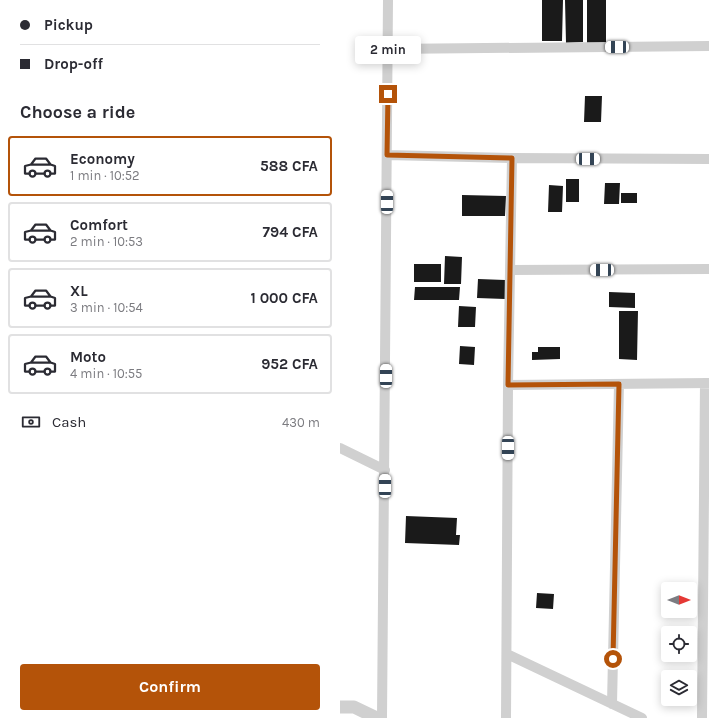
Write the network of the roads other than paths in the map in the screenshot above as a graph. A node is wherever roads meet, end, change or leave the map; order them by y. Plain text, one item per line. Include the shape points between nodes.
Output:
1 (388, 0) edge
2 (709, 46) edge
3 (388, 49) junction
4 (387, 155) junction
5 (512, 158) junction
6 (709, 159) edge
7 (709, 269) edge
8 (510, 270) junction
9 (707, 383) edge
10 (619, 384) junction
11 (508, 385) junction
12 (340, 448) edge
13 (385, 470) junction
14 (507, 654) junction
15 (612, 704) junction
16 (340, 708) edge
17 (377, 718) edge
18 (382, 718) edge
19 (506, 718) edge
20 (642, 718) edge
21 (702, 718) edge

1 - 3 street
2 - 3 street
3 - 4 street
4 - 5 street
4 - 13 street
5 - 6 street
5 - 8 street
7 - 8 street
8 - 11 street
9 - 10 street
9 - 21 street
10 - 11 street
10 - 15 street
11 - 14 street
12 - 13 street
13 - 18 street
14 - 15 street
14 - 19 street
15 - 20 street
16 - 17 street via 354,707

